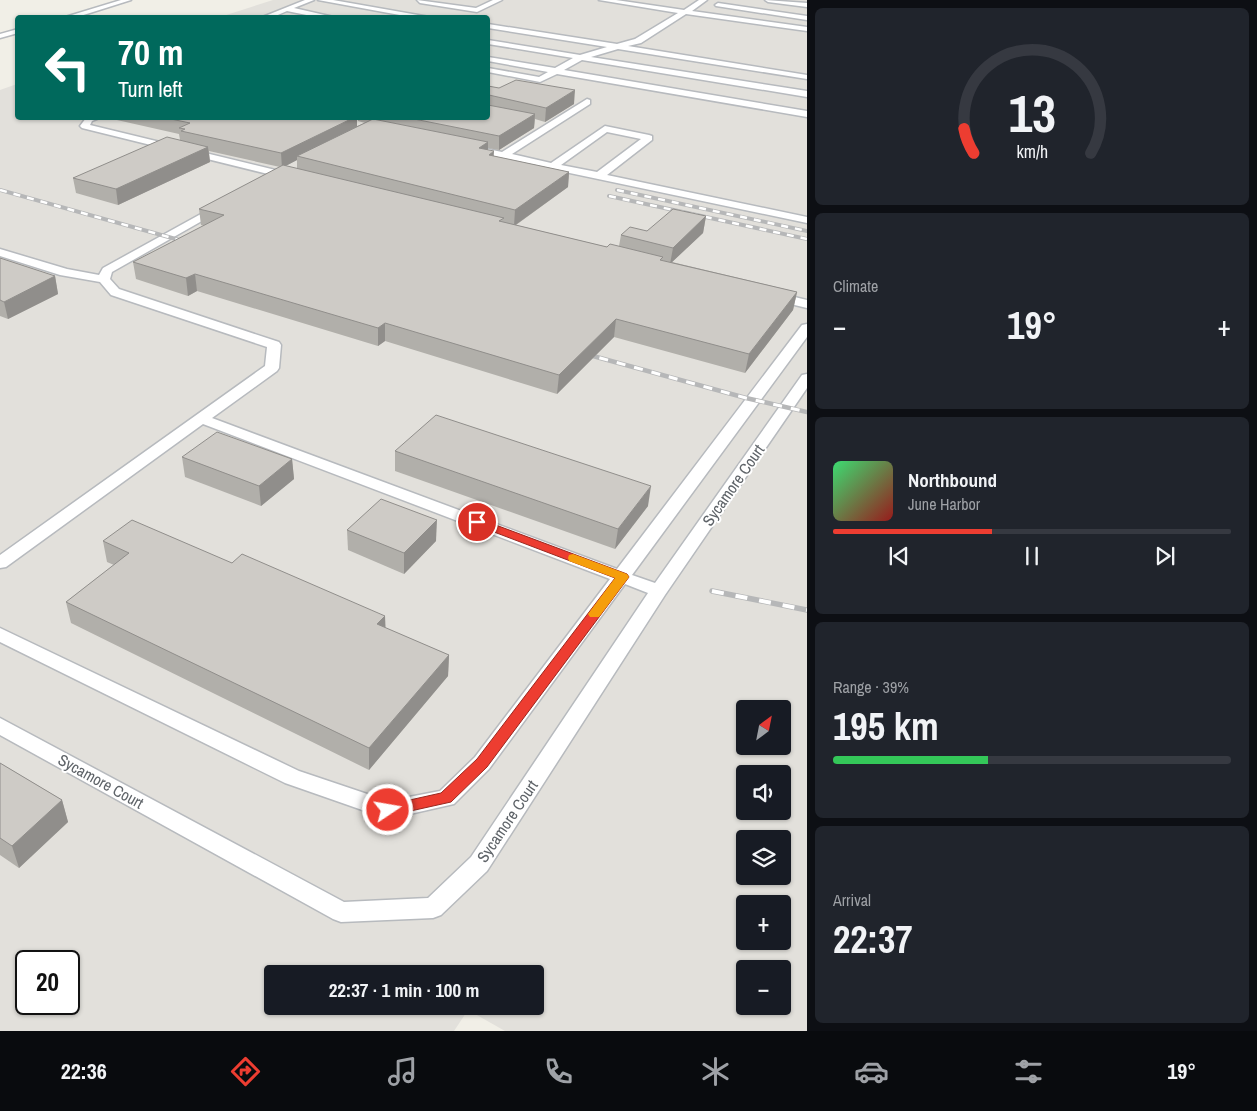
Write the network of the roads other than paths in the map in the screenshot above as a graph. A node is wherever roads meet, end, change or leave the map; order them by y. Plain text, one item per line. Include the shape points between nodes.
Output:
1 (128, 0) edge
2 (311, 0) edge
3 (321, 0) edge
4 (421, 0) edge
5 (499, 0) edge
6 (602, 0) edge
7 (768, 0) edge
8 (477, 1) edge
9 (690, 1) dead end
10 (702, 1) edge
11 (492, 3) junction
12 (807, 5) edge
13 (286, 10) junction
14 (685, 12) junction
15 (76, 15) edge
16 (272, 15) edge
17 (317, 15) edge
18 (414, 15) edge
19 (807, 18) edge
20 (490, 26) edge
21 (805, 28) edge
22 (15, 32) edge
23 (0, 36) edge
24 (490, 42) edge
25 (618, 47) junction
26 (582, 58) junction
27 (490, 59) edge
28 (490, 70) edge
29 (556, 71) junction
30 (807, 77) edge
31 (807, 94) edge
32 (587, 102) dead end
33 (807, 114) edge
34 (89, 120) edge
35 (531, 123) edge
36 (549, 127) junction
37 (466, 148) edge
38 (503, 156) junction
39 (553, 166) junction
40 (298, 172) edge
41 (281, 174) junction
42 (599, 176) junction
43 (264, 183) edge
44 (232, 201) edge
45 (807, 220) edge
46 (0, 252) edge
47 (104, 279) junction
48 (759, 292) edge
49 (807, 304) edge
50 (807, 328) edge
51 (807, 378) edge
52 (203, 418) junction
53 (0, 563) edge
54 (623, 577) junction
55 (659, 590) junction
56 (0, 634) edge
57 (0, 726) edge

1 - 15 lane
2 - 13 lane
3 - 18 lane
4 - 11 lane via 477,10
5 - 11 lane
6 - 14 lane
7 - 12 lane
8 - 11 lane
9 - 10 lane
10 - 14 lane
10 - 19 lane
13 - 16 lane
13 - 17 lane
14 - 21 lane
14 - 25 lane via 638,41
20 - 25 lane
22 - 23 lane
24 - 26 lane
25 - 26 lane
25 - 30 lane
26 - 29 lane
26 - 31 lane
27 - 29 lane
28 - 29 lane via 540,80
29 - 33 lane
32 - 36 lane
34 - 41 lane via 84,126
35 - 36 lane
36 - 38 lane
37 - 38 lane
38 - 39 lane
39 - 42 lane
39 - 42 lane via 605,129 649,138
40 - 41 lane
41 - 43 lane
42 - 45 lane
44 - 47 lane via 107,270
46 - 47 lane via 66,274
47 - 52 lane via 115,292 274,345 272,368
48 - 49 lane
50 - 54 lane
51 - 55 lane, Sycamore Court
52 - 53 lane
52 - 54 lane
54 - 55 lane
54 - 56 lane via 482,763 446,798 388,810 292,777
55 - 57 lane, Sycamore Court via 479,864 432,908 341,912

